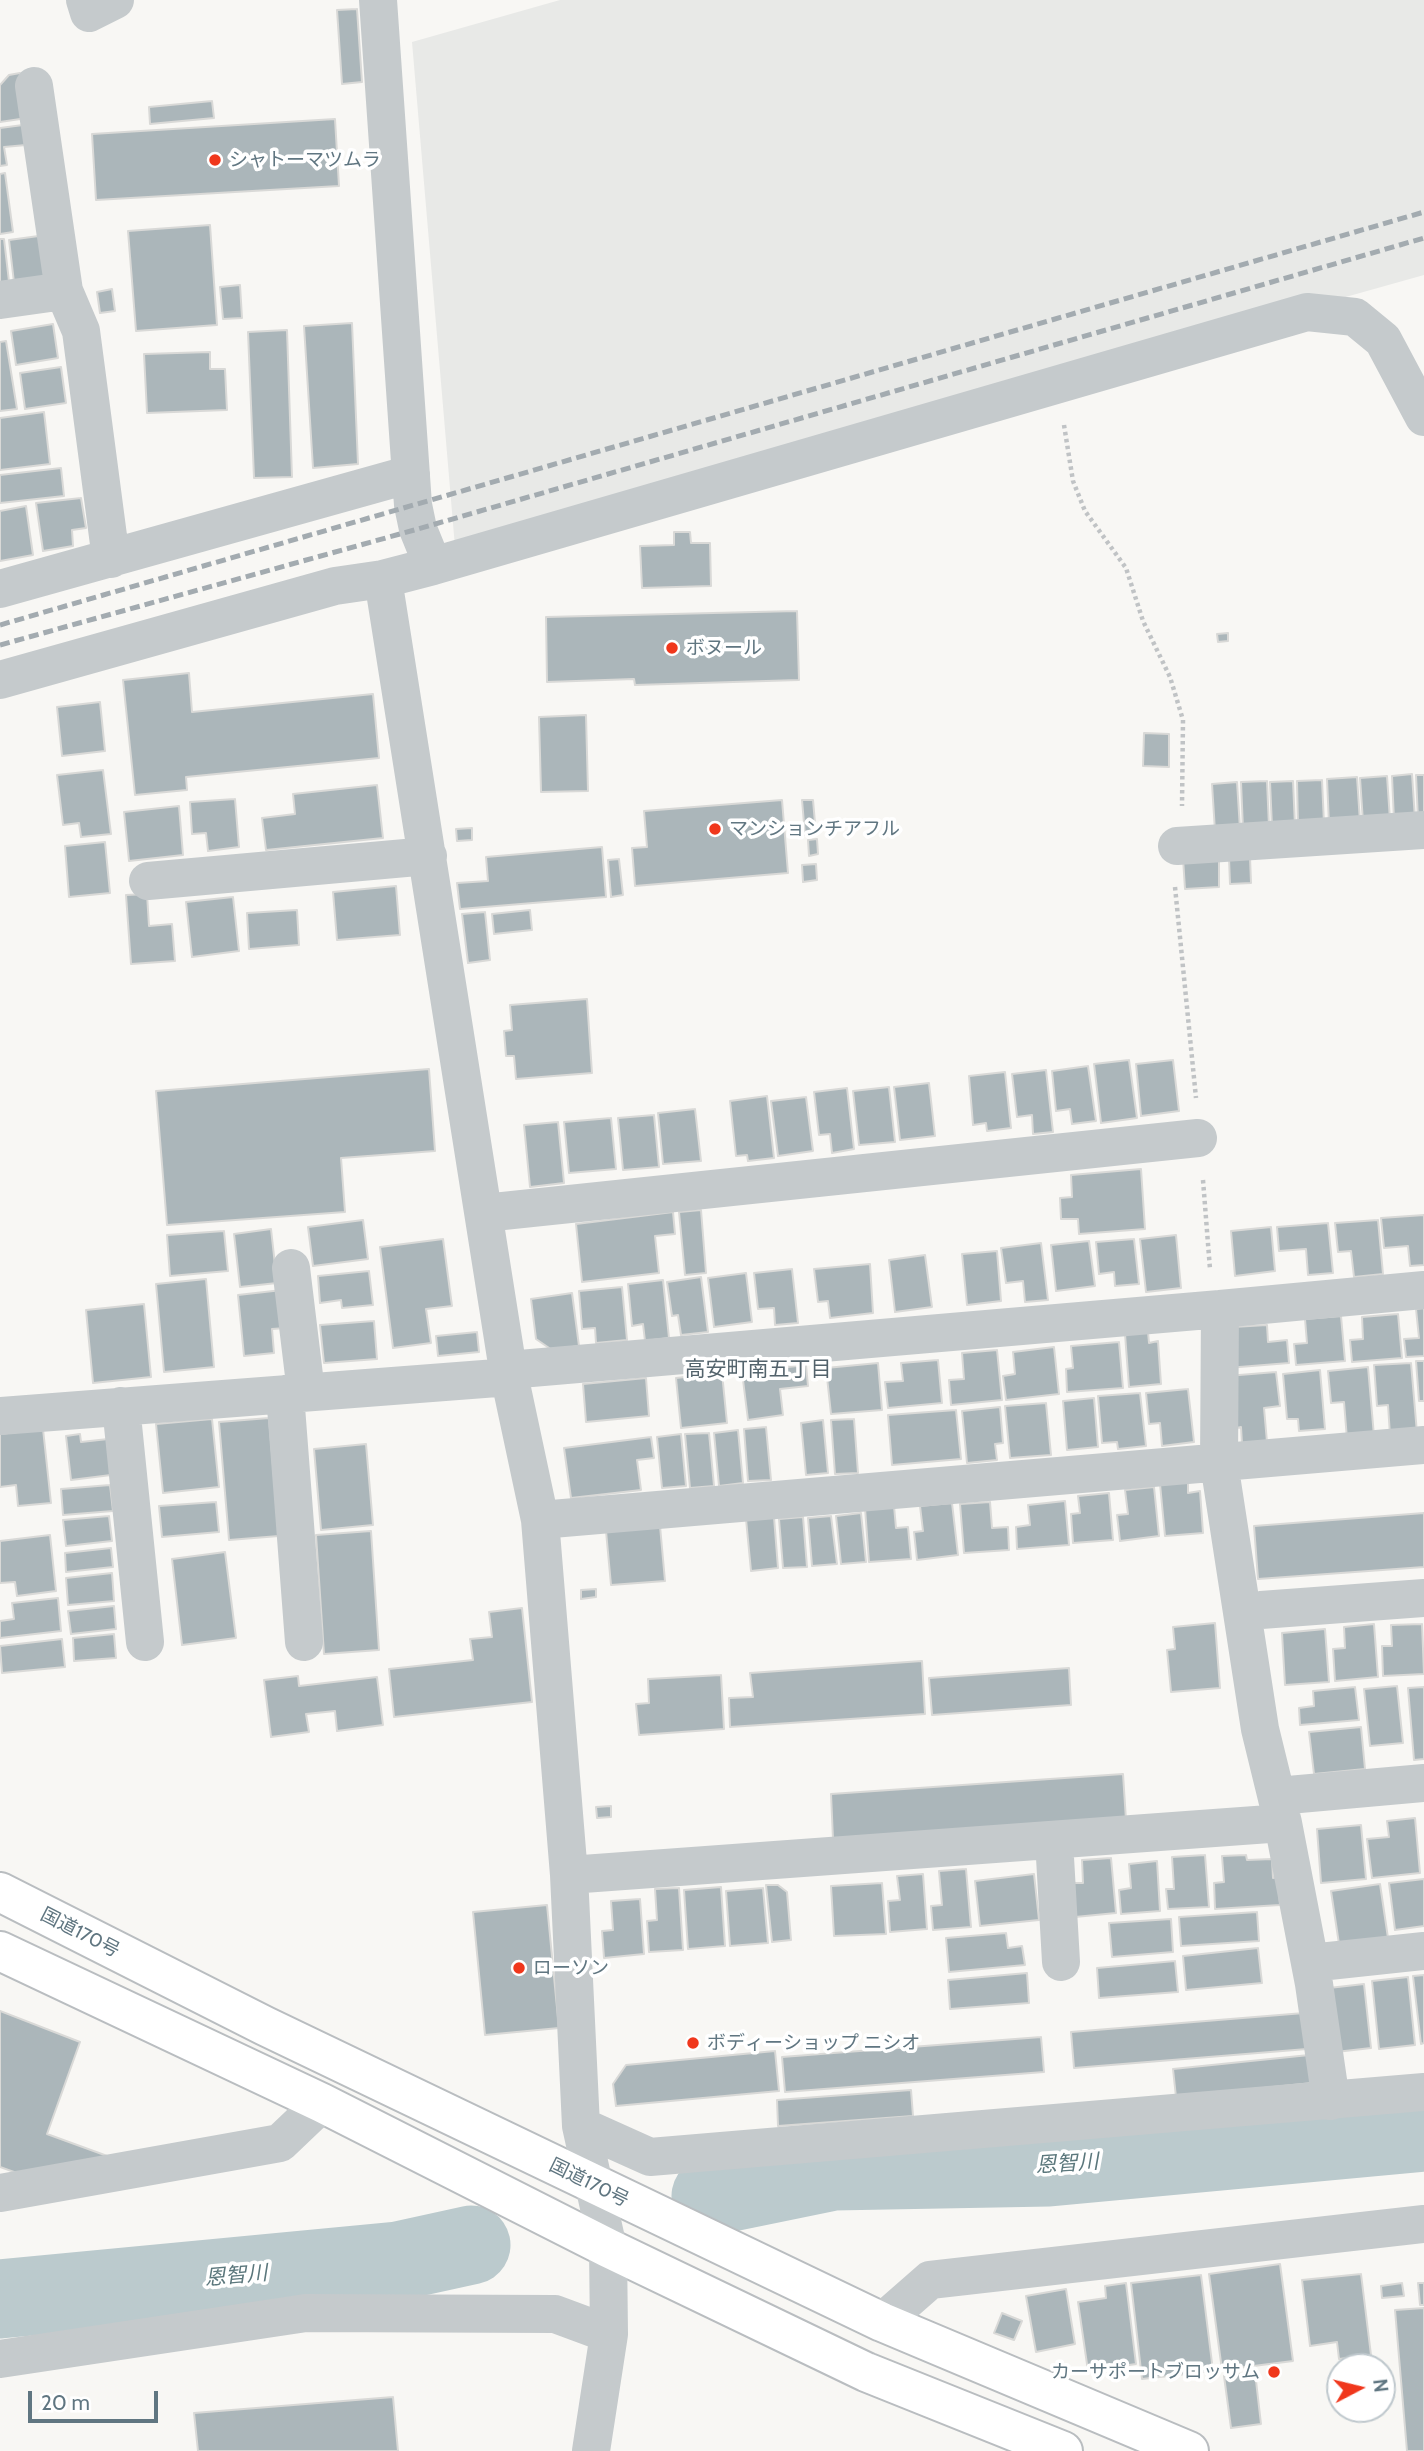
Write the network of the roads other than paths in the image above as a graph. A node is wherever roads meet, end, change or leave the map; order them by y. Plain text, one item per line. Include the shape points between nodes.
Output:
1 (85, 0) edge
2 (115, 0) edge
3 (378, 0) edge
4 (34, 86) dead end
5 (64, 291) junction
6 (0, 300) edge
7 (1424, 417) edge
8 (411, 474) junction
9 (111, 559) junction
10 (433, 566) junction
11 (383, 579) junction
12 (0, 589) edge
13 (0, 680) edge
14 (1424, 830) edge
15 (1177, 846) dead end
16 (428, 856) junction
17 (148, 881) dead end
18 (1198, 1138) dead end
19 (484, 1213) junction
20 (291, 1268) dead end
21 (1424, 1290) edge
22 (1220, 1309) junction
23 (509, 1373) junction
24 (295, 1393) junction
25 (121, 1406) junction
26 (0, 1416) edge
27 (1424, 1445) edge
28 (1219, 1463) junction
29 (540, 1520) junction
30 (1424, 1598) edge
31 (1261, 1610) dead end
32 (145, 1642) dead end
33 (304, 1642) dead end
34 (1424, 1783) edge
35 (1280, 1810) junction
36 (1054, 1840) junction
37 (569, 1875) junction
38 (0, 1892) edge
39 (0, 1951) edge
40 (1424, 1951) edge
41 (1060, 1962) dead end
42 (1310, 1963) junction
43 (1424, 2092) edge
44 (1331, 2101) junction
45 (322, 2103) junction
46 (582, 2126) junction
47 (594, 2185) junction
48 (0, 2193) edge
49 (1424, 2224) edge
50 (608, 2259) junction
51 (882, 2322) junction
52 (609, 2334) junction
53 (0, 2359) edge
54 (592, 2451) edge
55 (1063, 2451) edge
56 (1189, 2451) edge

1 - 2 street via 89,13
3 - 8 street
4 - 5 street
5 - 6 street
5 - 9 street via 80,331
7 - 10 street via 1383,340 1355,317 1307,313
8 - 9 street
8 - 10 street via 418,529
9 - 12 street
10 - 11 street
11 - 13 street via 335,586
11 - 16 street
14 - 15 street
16 - 17 street
16 - 19 street
18 - 19 street
19 - 23 street
20 - 24 street
21 - 22 street
22 - 23 street
22 - 28 street
23 - 24 street
23 - 29 street
24 - 25 street
24 - 33 street
25 - 26 street
25 - 32 street
27 - 28 street
28 - 29 street
28 - 35 street via 1260,1728
29 - 37 street
30 - 31 street
34 - 35 street
35 - 36 street
35 - 42 street
36 - 37 street
36 - 41 street
37 - 46 street
38 - 47 highway, 国道170号
39 - 45 highway
40 - 42 street
42 - 44 street
43 - 44 street
44 - 46 street via 650,2157
45 - 48 street via 280,2143
45 - 50 highway via 506,2196
46 - 47 street
47 - 50 street
47 - 51 highway, 国道170号
49 - 51 street via 930,2280
50 - 52 street
50 - 55 highway via 654,2270 866,2372
51 - 56 highway, 国道170号
52 - 53 street via 555,2314 306,2313
52 - 54 street

